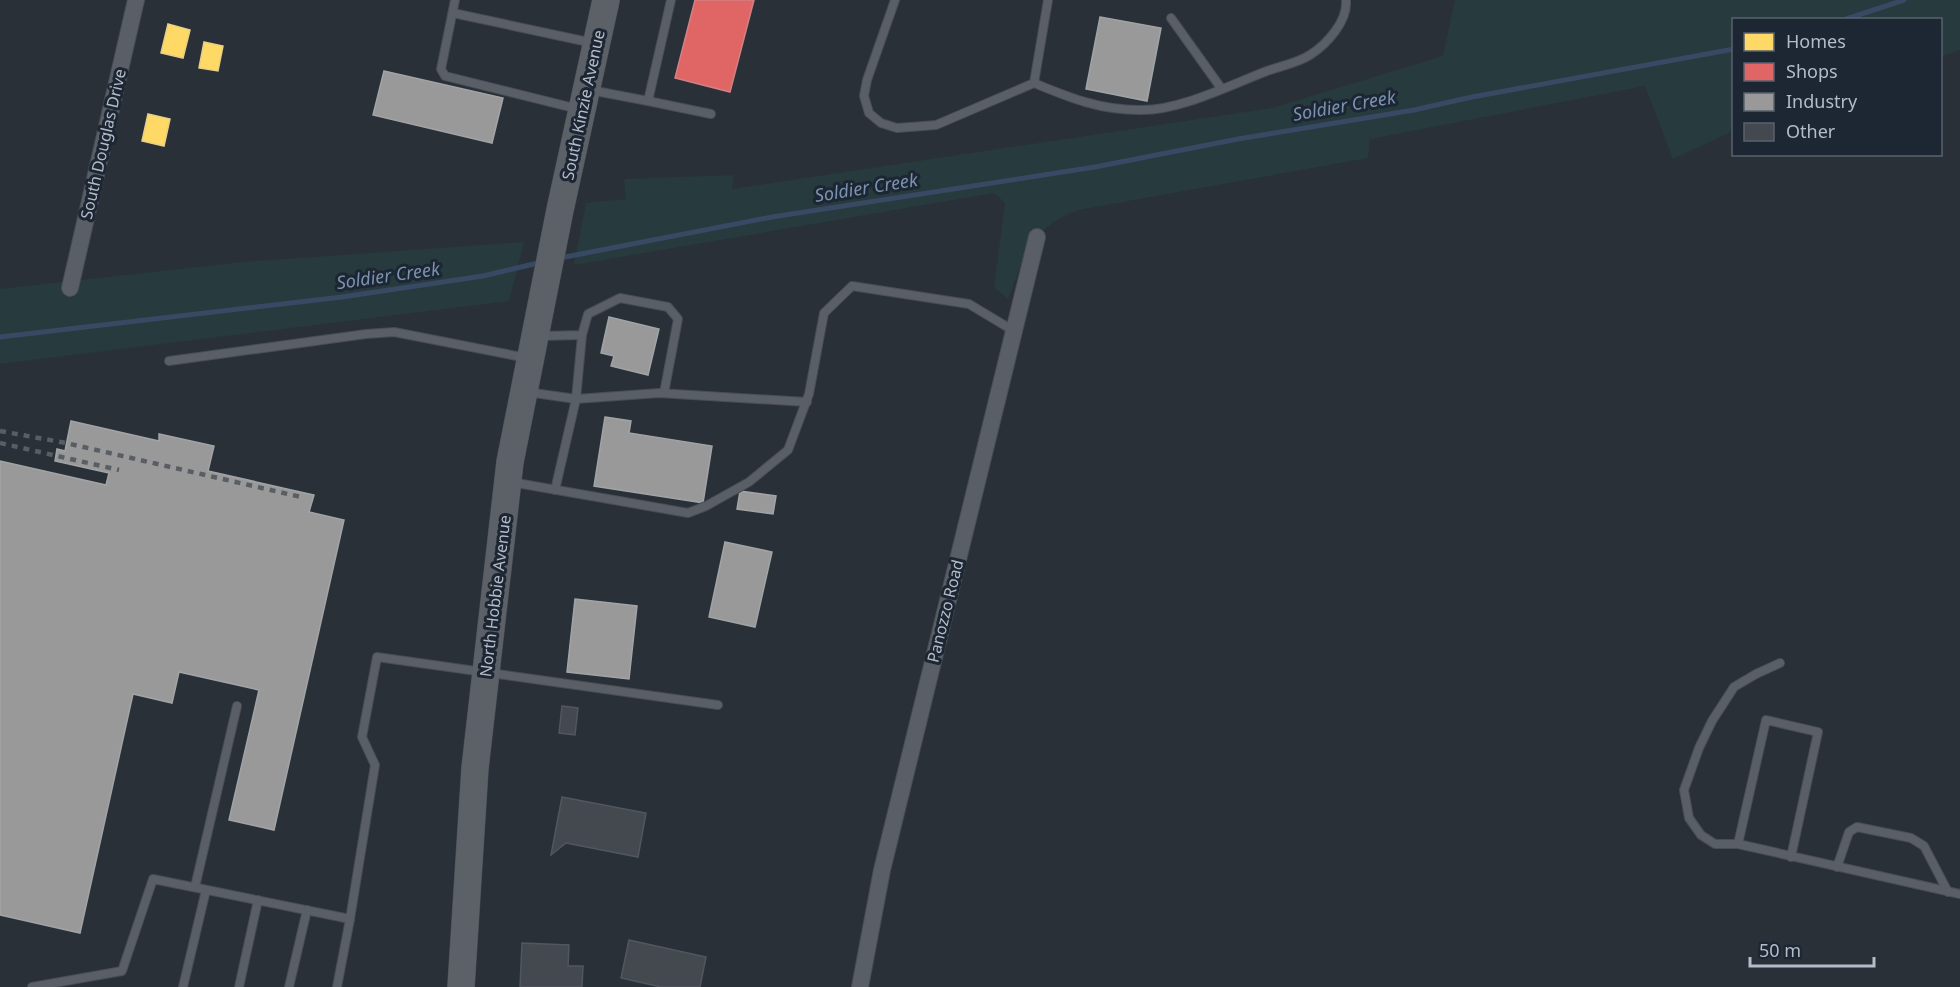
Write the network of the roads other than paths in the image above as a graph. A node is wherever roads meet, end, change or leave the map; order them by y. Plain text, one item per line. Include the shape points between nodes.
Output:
1 (136, 0) edge
2 (455, 0) edge
3 (606, 0) edge
4 (671, 0) edge
5 (896, 0) edge
6 (1048, 0) edge
7 (1346, 0) edge
8 (453, 12) junction
9 (1171, 18) dead end
10 (596, 44) junction
11 (1034, 83) junction
12 (1221, 88) junction
13 (584, 100) junction
14 (648, 101) junction
15 (711, 114) dead end
16 (560, 210) joint
17 (1037, 237) dead end
18 (70, 288) dead end
19 (1014, 331) junction
20 (582, 335) junction
21 (535, 336) junction
22 (169, 361) dead end
23 (524, 392) junction
24 (664, 393) junction
25 (576, 399) junction
26 (807, 402) junction
27 (508, 482) junction
28 (555, 490) junction
29 (1780, 663) dead end
30 (486, 671) junction
31 (718, 705) dead end
32 (237, 706) dead end
33 (1738, 844) junction
34 (1791, 857) junction
35 (1837, 867) junction
36 (195, 887) junction
37 (206, 890) junction
38 (1948, 892) junction
39 (1960, 894) edge
40 (258, 900) junction
41 (306, 910) junction
42 (350, 919) junction
43 (459, 980) edge
44 (32, 987) edge
45 (183, 987) edge
46 (239, 987) edge
47 (289, 987) edge
48 (337, 987) edge
49 (860, 987) edge

1 - 18 street, South Douglas Drive
2 - 8 lane
3 - 10 main road, South Kinzie Avenue
4 - 14 lane
5 - 11 lane via 864,96 868,112 881,123 897,128 936,125
6 - 11 lane
7 - 12 lane via 1339,28 1310,55
8 - 10 lane
8 - 13 lane via 441,69 445,76
9 - 12 lane
10 - 13 main road, South Kinzie Avenue
11 - 12 lane via 1085,103 1141,110 1172,107
13 - 14 lane
13 - 16 main road, South Kinzie Avenue
14 - 15 lane
16 - 21 main road, North Hobbie Avenue
17 - 19 street, Panozzo Road
19 - 26 lane via 969,304 852,286 824,313
19 - 49 street, Panozzo Road via 882,870
20 - 21 lane
20 - 24 lane via 588,314 620,298 668,307 678,319
20 - 25 lane
21 - 22 lane via 394,332
21 - 23 main road, North Hobbie Avenue
23 - 25 lane
23 - 27 main road, North Hobbie Avenue
24 - 25 lane
24 - 26 lane
25 - 28 lane
26 - 28 lane via 788,450 749,482 688,513
27 - 28 lane
27 - 30 main road, North Hobbie Avenue
29 - 33 lane via 1734,687 1712,721 1684,790 1689,818 1701,835 1715,844
30 - 31 lane
30 - 42 lane via 376,657 362,737 375,765
30 - 43 main road, North Hobbie Avenue
32 - 36 lane
33 - 34 lane
33 - 34 lane via 1766,720 1818,732
34 - 35 lane
35 - 38 lane
35 - 38 lane via 1849,832 1857,827 1911,838 1924,846
36 - 37 lane
36 - 44 lane via 153,879 122,971
37 - 40 lane
37 - 45 lane
38 - 39 lane
40 - 41 lane
40 - 46 lane
41 - 42 lane
41 - 47 lane
42 - 48 lane

